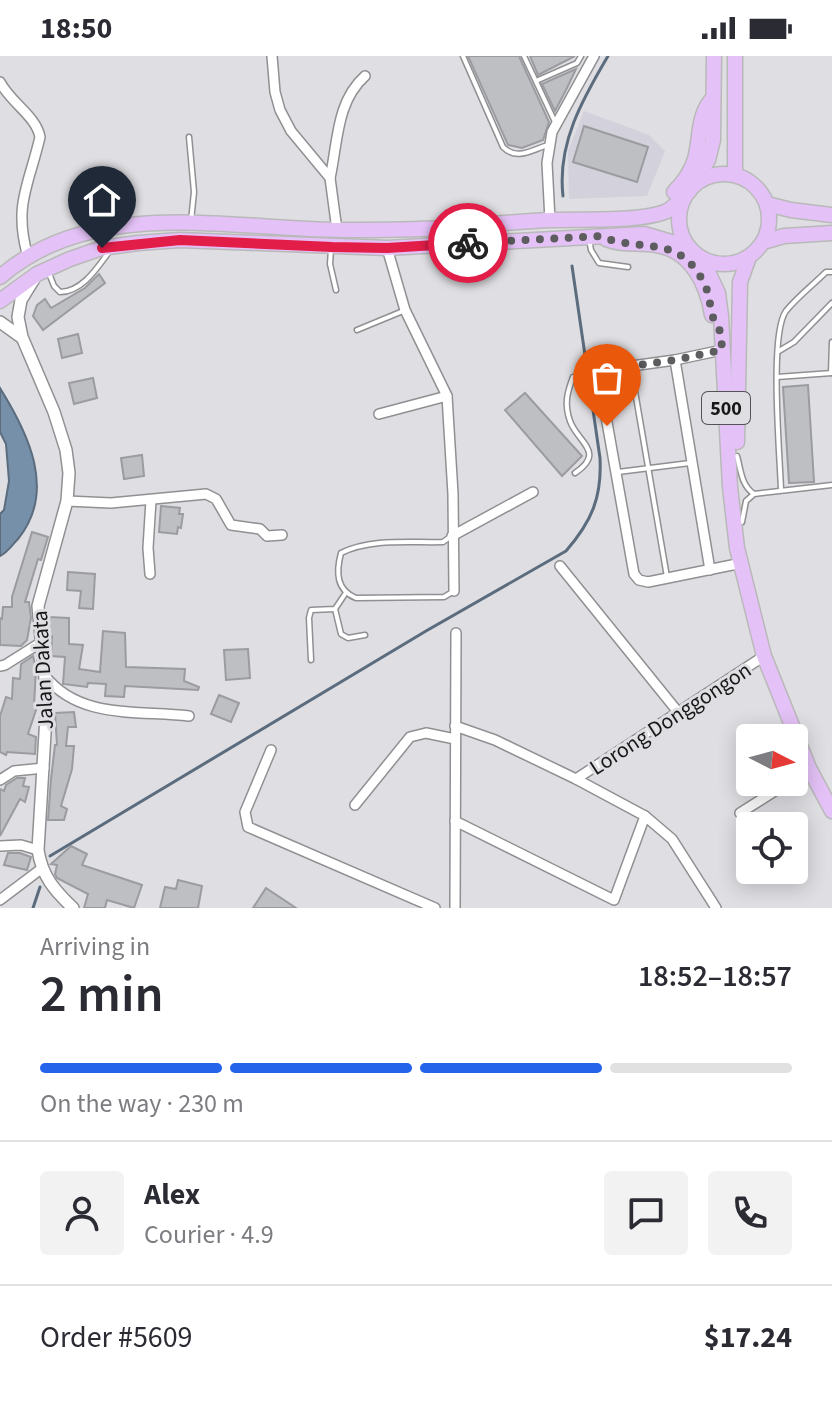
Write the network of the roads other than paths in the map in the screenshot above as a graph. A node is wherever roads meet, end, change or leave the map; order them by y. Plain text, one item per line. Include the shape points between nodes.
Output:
1 (272, 56) edge
2 (463, 56) edge
3 (524, 56) edge
4 (581, 56) edge
5 (594, 56) edge
6 (714, 56) edge
7 (735, 56) edge
8 (365, 76) dead end
9 (535, 81) junction
10 (0, 82) edge
11 (713, 98) junction
12 (556, 123) junction
13 (189, 137) dead end
14 (550, 144) junction
15 (735, 175) junction
16 (330, 178) junction
17 (691, 188) junction
18 (767, 204) junction
19 (832, 215) edge
20 (613, 218) junction
21 (550, 220) junction
22 (191, 223) junction
23 (337, 230) junction
24 (832, 233) edge
25 (595, 236) junction
26 (763, 242) junction
27 (113, 247) junction
28 (332, 247) junction
29 (688, 247) junction
30 (387, 248) junction
31 (28, 257) junction
32 (749, 257) junction
33 (702, 259) junction
34 (628, 267) dead end
35 (42, 271) junction
36 (832, 272) edge
37 (0, 277) edge
38 (336, 290) dead end
39 (0, 301) edge
40 (832, 303) edge
41 (405, 310) junction
42 (0, 322) edge
43 (357, 330) dead end
44 (721, 332) junction
45 (22, 337) junction
46 (832, 342) edge
47 (722, 350) junction
48 (779, 351) junction
49 (675, 360) junction
50 (631, 366) junction
51 (831, 373) edge
52 (599, 374) junction
53 (777, 377) junction
54 (447, 396) junction
55 (379, 414) dead end
56 (737, 456) junction
57 (690, 463) junction
58 (649, 468) junction
59 (616, 472) junction
60 (575, 473) dead end
61 (832, 485) edge
62 (781, 490) junction
63 (533, 492) dead end
64 (754, 494) junction
65 (151, 500) junction
66 (67, 501) junction
67 (742, 522) junction
68 (282, 535) dead end
69 (452, 536) junction
70 (742, 561) junction
71 (560, 566) dead end
72 (710, 570) junction
73 (150, 574) dead end
74 (667, 580) junction
75 (454, 591) joint
76 (345, 594) junction
77 (335, 609) junction
78 (456, 633) dead end
79 (365, 635) dead end
80 (40, 643) junction
81 (764, 656) junction
82 (311, 660) dead end
83 (0, 666) edge
84 (45, 676) junction
85 (678, 712) junction
86 (189, 716) dead end
87 (455, 726) junction
88 (455, 739) junction
89 (271, 750) dead end
90 (44, 768) junction
91 (809, 768) joint
92 (576, 779) junction
93 (0, 780) edge
94 (767, 796) edge
95 (355, 805) dead end
96 (832, 811) edge
97 (742, 812) edge
98 (645, 816) junction
99 (455, 821) junction
100 (0, 846) edge
101 (38, 850) junction
102 (41, 869) junction
103 (0, 900) edge
104 (613, 904) edge
105 (73, 908) edge
106 (435, 908) edge
107 (455, 908) edge
108 (716, 908) edge

1 - 16 street via 280,110
2 - 14 lane via 503,147 517,156
3 - 9 lane
4 - 9 lane via 577,63
5 - 12 street
6 - 11 main road
7 - 15 main road
8 - 16 street via 348,96 337,128
9 - 12 lane
10 - 31 street via 39,131 23,202 21,232
11 - 17 main road via 708,160
11 - 20 main road via 704,108 694,163 684,182 657,207
12 - 14 street
13 - 22 lane
14 - 21 street
15 - 17 main road via 705,178
15 - 18 main road via 759,190
16 - 23 street
17 - 20 main road via 669,211
17 - 29 main road via 679,219
18 - 19 main road
18 - 26 main road
20 - 21 main road
21 - 23 main road
22 - 23 main road
22 - 31 main road via 86,232
24 - 26 main road
25 - 29 main road via 644,234
25 - 30 main road
25 - 34 lane via 591,250 599,263
25 - 44 main road via 621,245 656,245 685,258 706,288 714,324
26 - 32 main road, 500
27 - 28 main road via 180,240
27 - 35 main road
27 - 35 lane via 93,273 67,292 60,292
28 - 30 main road
28 - 38 lane
29 - 33 main road, 500
30 - 41 street
31 - 37 main road
32 - 33 main road via 726,265
32 - 56 main road, 500 via 740,282
33 - 44 main road, 500 via 718,293
35 - 39 main road
35 - 45 street, Jalan Dakata via 21,300
36 - 48 lane via 784,313
40 - 48 lane
41 - 43 lane
41 - 54 street
42 - 45 street
44 - 47 main road, 500
45 - 66 street, Jalan Dakata via 66,450
46 - 51 lane
47 - 49 street
47 - 70 main road, 500 via 730,487
48 - 53 lane
49 - 50 street
49 - 57 street
50 - 52 street
50 - 58 lane
51 - 53 lane
52 - 59 street
52 - 60 lane via 573,377 565,398 571,422 589,448 584,467
53 - 62 lane
54 - 55 street
54 - 69 street
56 - 64 lane via 743,482
56 - 67 main road, 500
57 - 58 lane
57 - 72 street
58 - 59 lane
58 - 74 lane
59 - 74 street via 634,574 648,582
61 - 62 lane
62 - 64 lane
63 - 69 street
64 - 67 lane via 746,501
65 - 66 street
65 - 68 street via 206,494 216,499 231,525
65 - 73 street
66 - 80 street, Jalan Dakata via 39,596
67 - 70 main road, 500
69 - 75 street
69 - 76 lane via 443,542 371,544 341,553 337,567
70 - 72 street
70 - 81 main road, 500
71 - 85 street
72 - 74 street
75 - 76 lane via 444,597
76 - 77 lane
77 - 79 lane via 344,637
77 - 82 lane via 311,610
78 - 87 street
80 - 83 street
80 - 84 street, Jalan Dakata
81 - 85 street, Lorong Donggongon
81 - 91 main road, 500
84 - 86 street via 54,687 94,709
84 - 90 street, Jalan Dakata
85 - 92 street, Lorong Donggongon
87 - 88 street
87 - 92 street
88 - 95 street via 426,733 410,737
88 - 99 street
89 - 106 street via 245,812 248,827
90 - 93 street via 14,771
90 - 101 street, Jalan Dakata
91 - 96 main road, 500
92 - 98 street
94 - 97 street
98 - 104 street
98 - 108 street via 672,839
99 - 104 street
99 - 107 street
100 - 101 street
101 - 102 street, Jalan Dakata
102 - 103 street
102 - 105 street, Jalan Dakata

